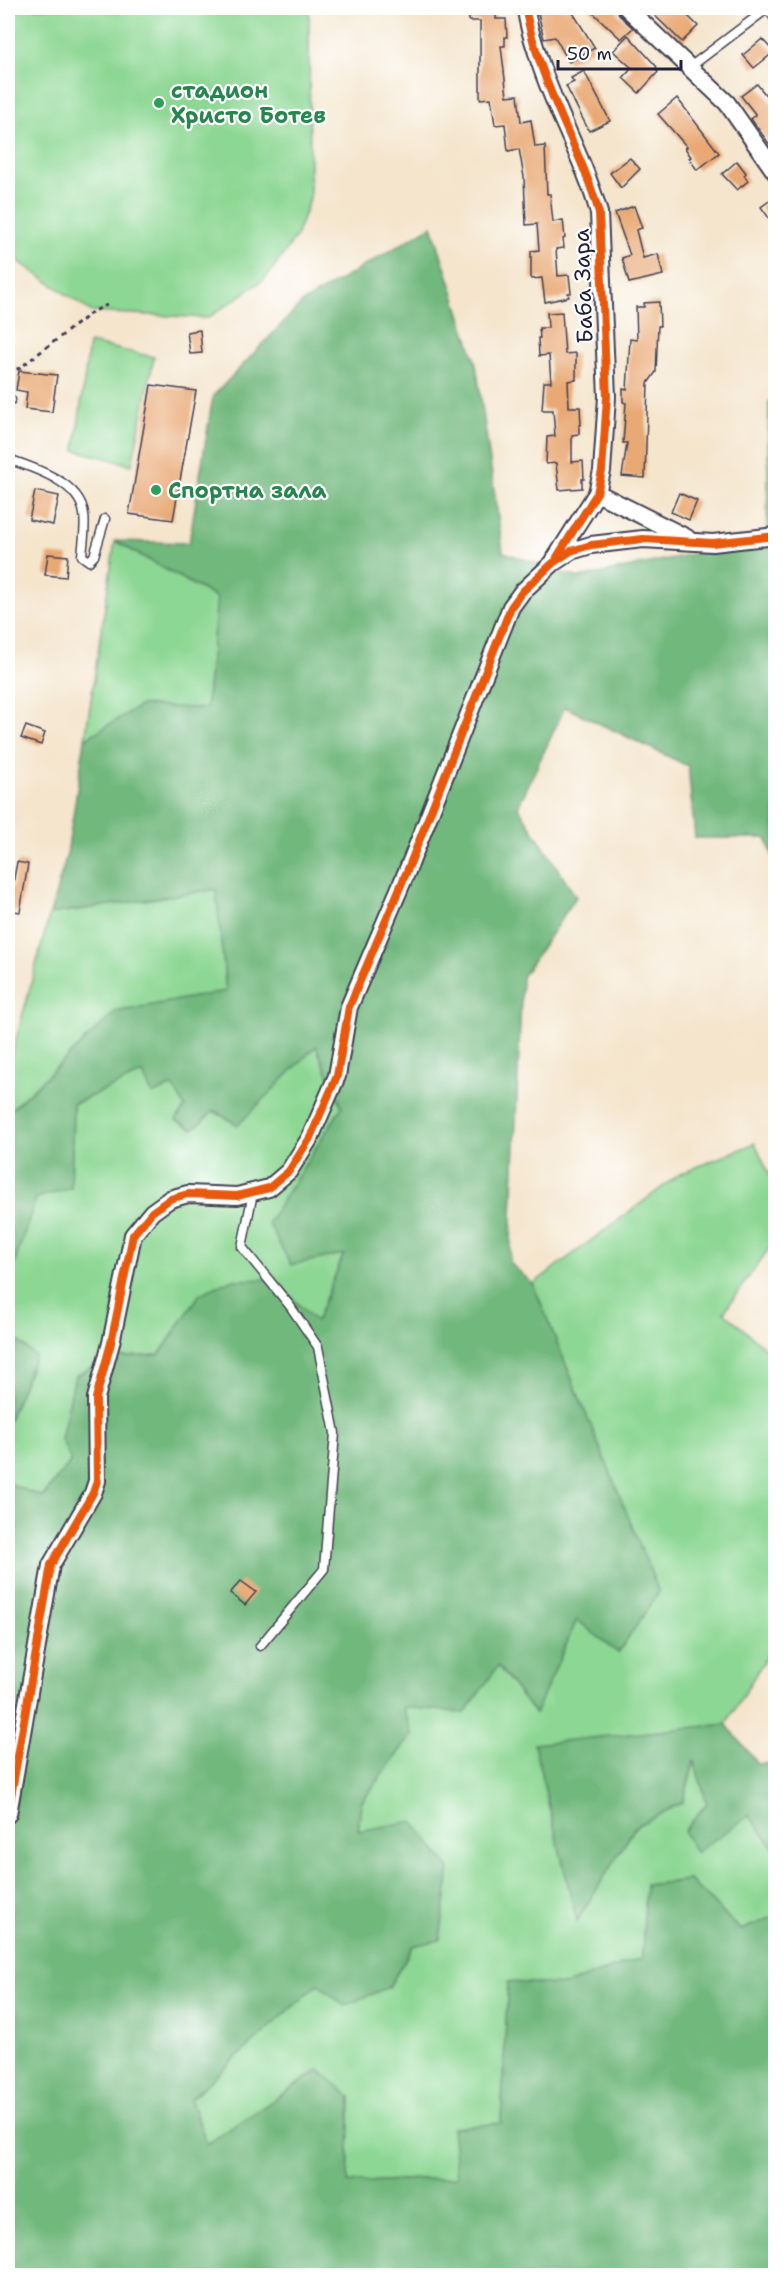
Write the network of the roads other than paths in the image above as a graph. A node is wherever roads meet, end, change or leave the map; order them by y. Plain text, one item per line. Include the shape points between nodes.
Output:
1 (526, 8) edge
2 (627, 8) edge
3 (767, 8) edge
4 (776, 20) edge
5 (690, 67) junction
6 (776, 173) edge
7 (8, 459) edge
8 (597, 493) junction
9 (105, 519) dead end
10 (776, 536) edge
11 (695, 541) junction
12 (553, 563) junction
13 (253, 1193) junction
14 (260, 1646) dead end
15 (8, 1814) edge

1 - 8 street, Баба Зара via 548,89 599,213 607,397
2 - 5 street
3 - 4 lane
3 - 5 lane
5 - 6 street via 727,104
7 - 9 lane via 54,477 72,492 84,512 82,556 89,561
8 - 11 street
8 - 12 street, Баба Зара
10 - 11 street via 713,543
11 - 12 street via 621,540 571,551
12 - 13 street via 511,607 495,644 410,864 349,1007 337,1077 310,1138 288,1172 269,1188
13 - 14 lane via 242,1247 318,1347 335,1433 324,1569
13 - 15 street via 188,1194 170,1199 152,1212 133,1235 96,1398 97,1480 51,1565

